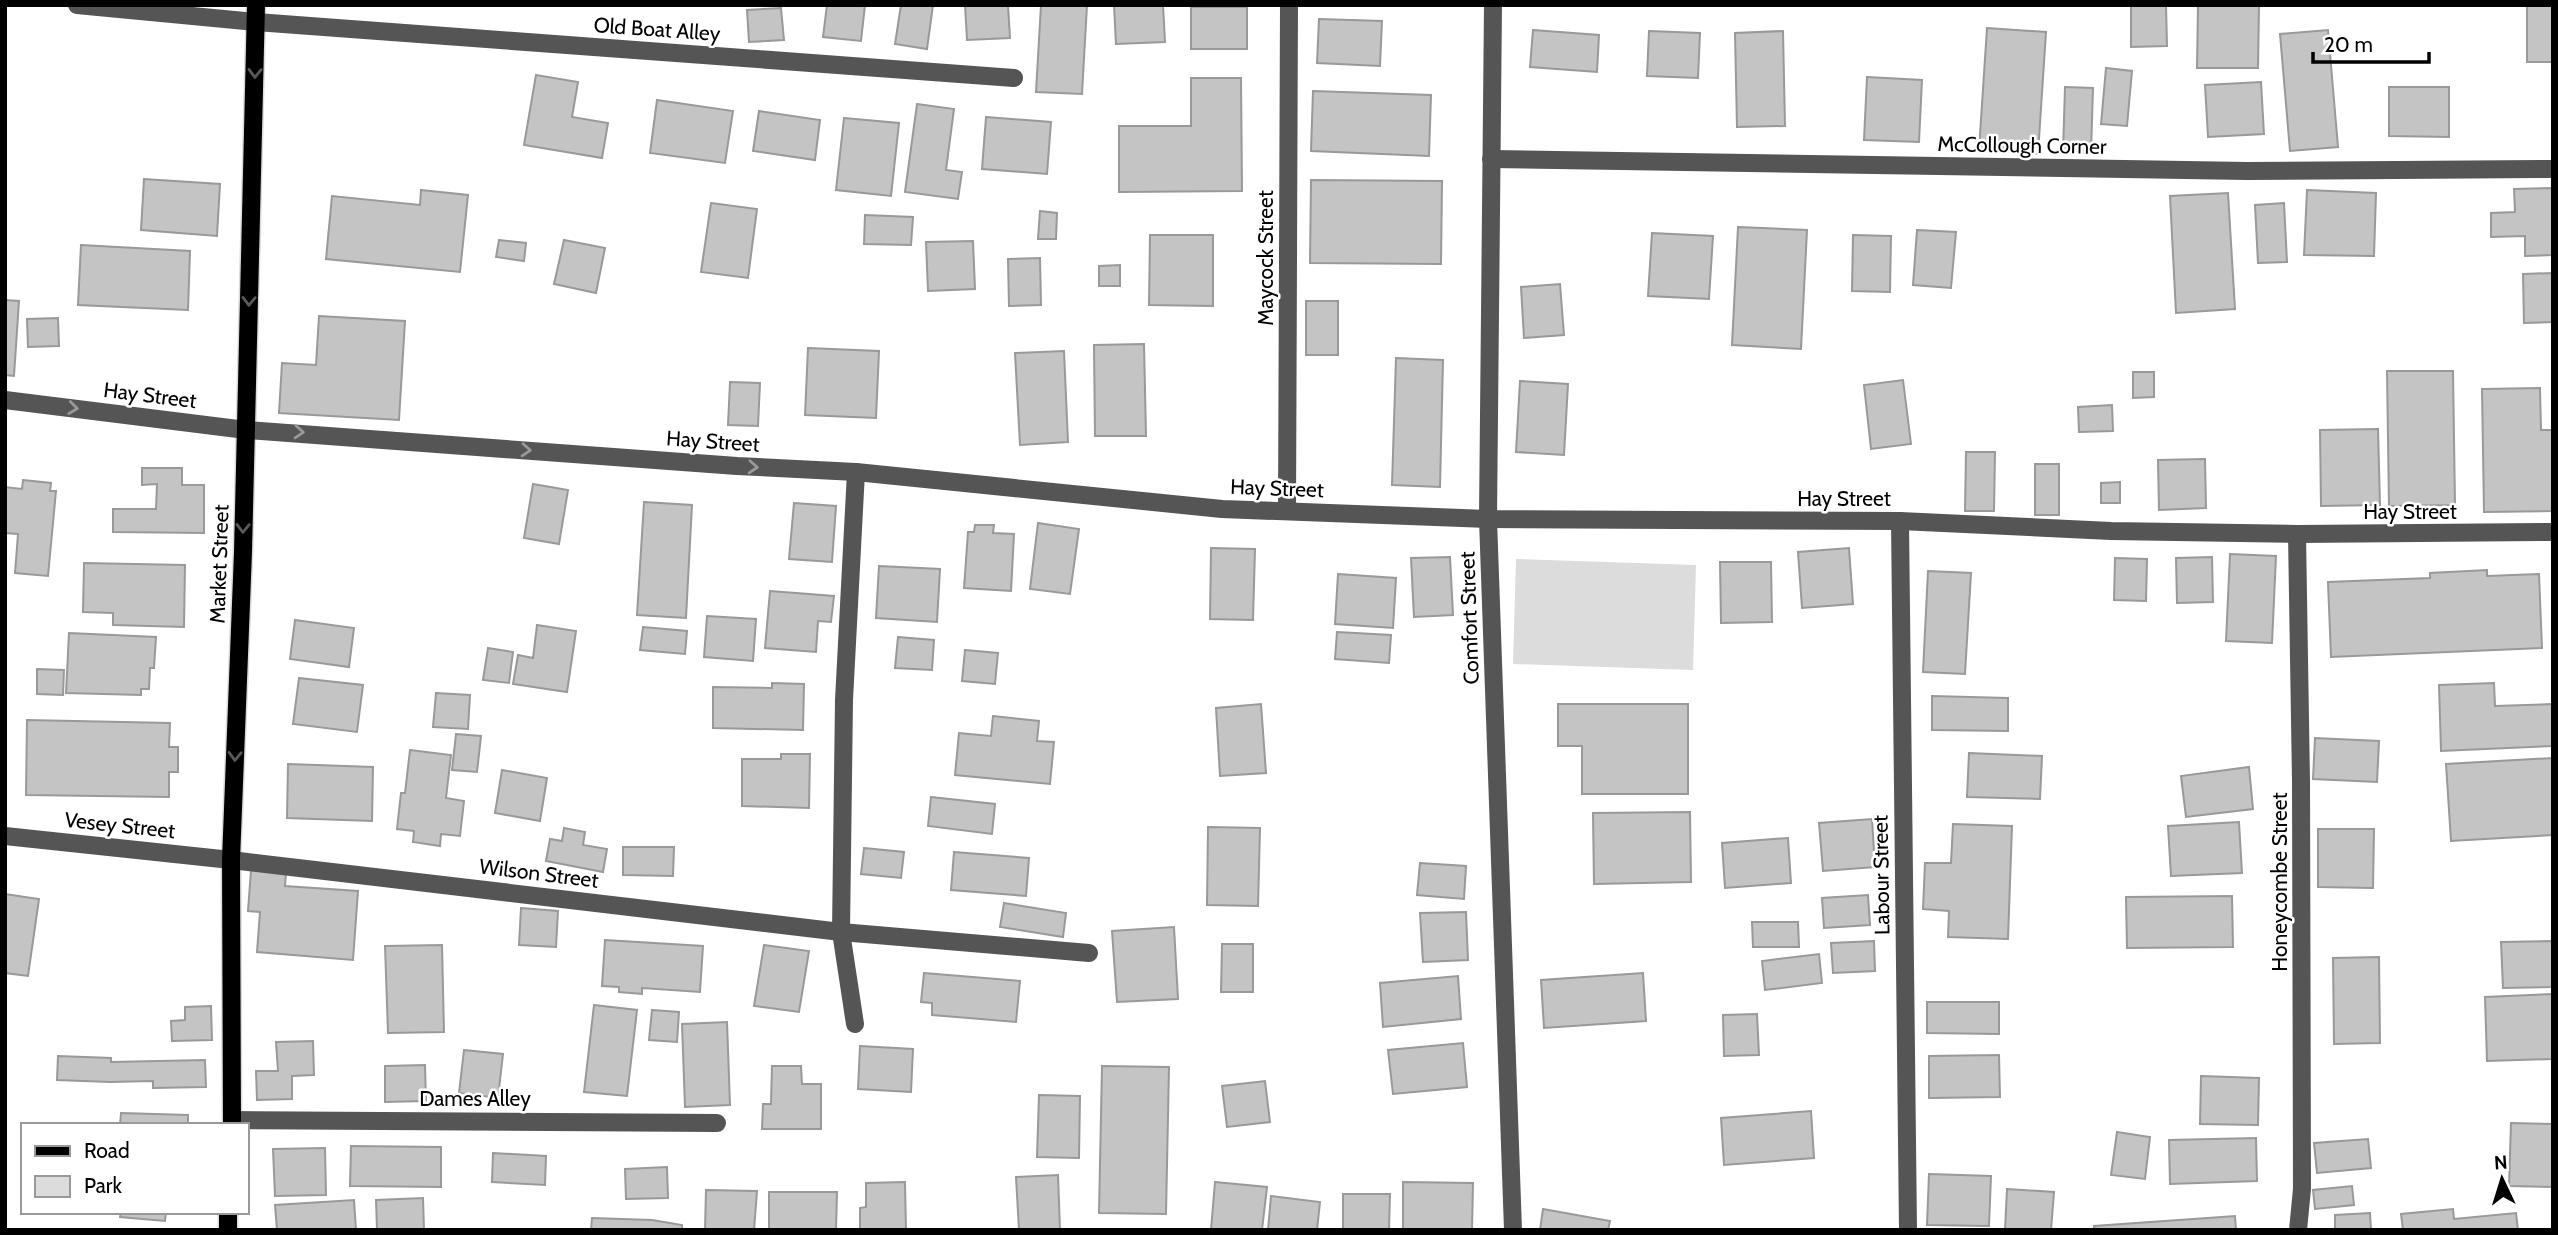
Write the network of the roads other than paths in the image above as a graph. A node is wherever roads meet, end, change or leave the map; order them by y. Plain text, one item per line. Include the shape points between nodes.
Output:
1 (77, 5) edge
2 (1289, 5) edge
3 (1493, 5) edge
4 (256, 14) edge
5 (1014, 78) dead end
6 (1491, 159) junction
7 (2553, 169) edge
8 (5, 400) edge
9 (246, 430) junction
10 (856, 472) junction
11 (1287, 512) junction
12 (1488, 519) junction
13 (1900, 521) junction
14 (2553, 532) edge
15 (2297, 534) junction
16 (5, 836) edge
17 (231, 860) junction
18 (841, 932) junction
19 (1088, 953) dead end
20 (855, 1024) dead end
21 (232, 1122) edge
22 (718, 1123) dead end
23 (1513, 1230) edge
24 (1908, 1230) edge
25 (2298, 1230) edge

1 - 4 street, Old Boat Alley
2 - 11 street, Maycock Street
3 - 6 street, Comfort Street
4 - 5 street, Old Boat Alley
4 -> 9 main road, Market Street
6 - 7 street, McCollough Corner via 2247,171
6 - 12 street, Comfort Street
8 -> 9 street, Hay Street
9 -> 10 street, Hay Street
9 -> 17 main road, Market Street
10 - 11 street, Hay Street via 1195,507
10 - 18 street via 844,699
11 - 12 street, Hay Street
12 - 13 street, Hay Street
12 - 23 street, Comfort Street
13 - 15 street, Hay Street
13 - 24 street, Labour Street
14 - 15 street, Hay Street
15 - 25 street, Honeycombe Street via 2302,1107
16 - 17 street, Vesey Street
17 - 18 street, Wilson Street
17 - 21 main road, Market Street
18 - 19 street, Wilson Street
18 - 20 street
21 - 22 street, Dames Alley

